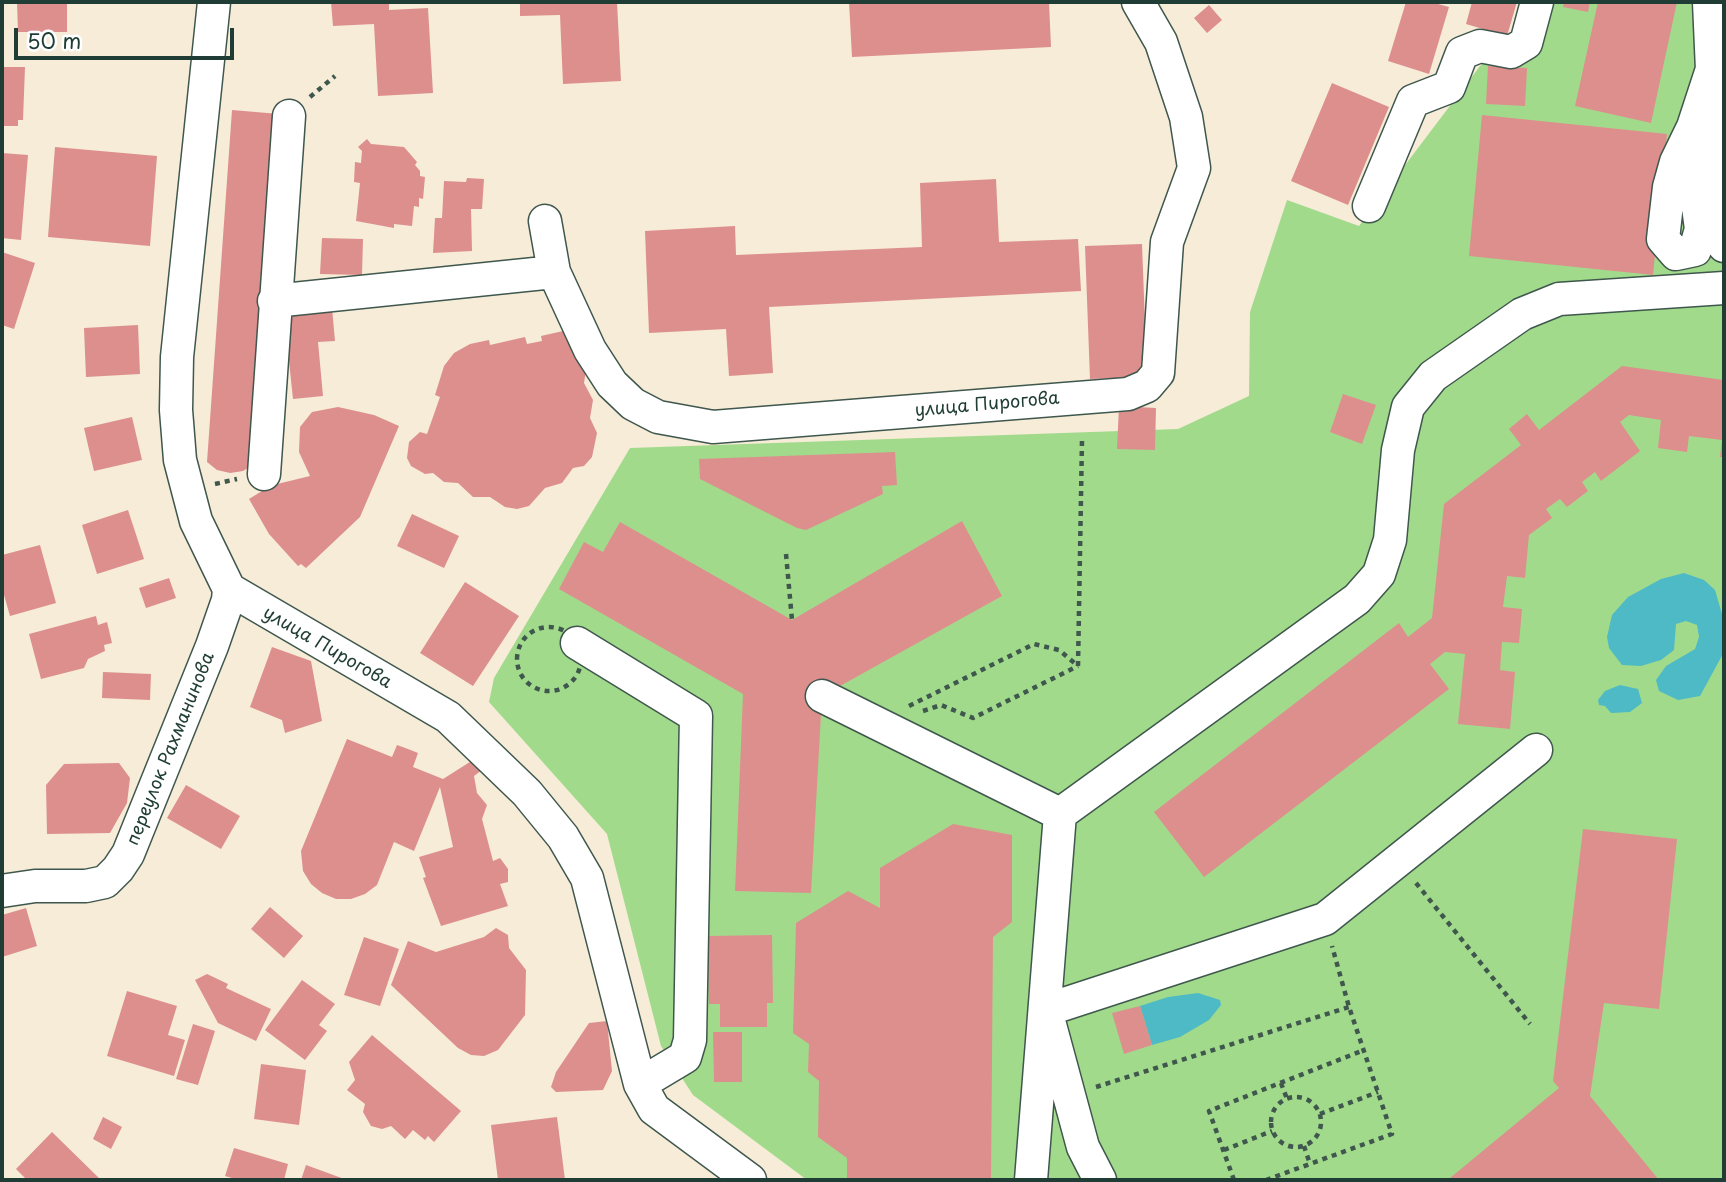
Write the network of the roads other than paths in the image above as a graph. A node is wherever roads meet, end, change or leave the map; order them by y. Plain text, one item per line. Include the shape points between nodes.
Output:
1 (214, 2) edge
2 (1138, 2) edge
3 (1537, 2) edge
4 (1709, 2) edge
5 (1711, 72) junction
6 (289, 117) dead end
7 (1693, 127) dead end
8 (1369, 206) dead end
9 (545, 221) dead end
10 (1724, 246) edge
11 (554, 272) junction
12 (1724, 288) edge
13 (274, 301) junction
14 (264, 474) road end
15 (229, 590) junction
16 (578, 643) dead end
17 (822, 696) dead end
18 (1536, 750) dead end
19 (1060, 814) junction
20 (2, 891) edge
21 (1046, 1010) junction
22 (640, 1084) junction
23 (750, 1180) edge
24 (1031, 1180) edge
25 (1100, 1180) edge

1 - 15 street via 177,357 176,410 196,521
2 - 11 street, улица Пирогова via 1161,42 1179,95 1194,168 1167,243 1158,373 1147,386 1129,394 727,426 681,423 633,404 612,383 590,350
3 - 8 street via 1526,43 1511,52 1480,46 1462,53 1449,87 1413,101
4 - 5 street
5 - 7 street
5 - 10 street via 1719,231
6 - 13 street
9 - 11 street, улица Пирогова
11 - 13 street
12 - 19 street via 1559,299 1522,314 1433,376 1408,407 1398,450 1390,540 1379,574 1357,599
13 - 14 street
15 - 20 street, переулок Рахманинова via 212,646 118,869 105,882 86,886
15 - 22 street, улица Пирогова via 448,717 527,793 563,837 587,878
16 - 22 street via 696,716 690,1040 685,1058
17 - 19 street via 902,719
18 - 21 street via 1325,919
19 - 21 street
21 - 24 street
21 - 25 street via 1083,1147
22 - 23 street, улица Пирогова via 654,1109

